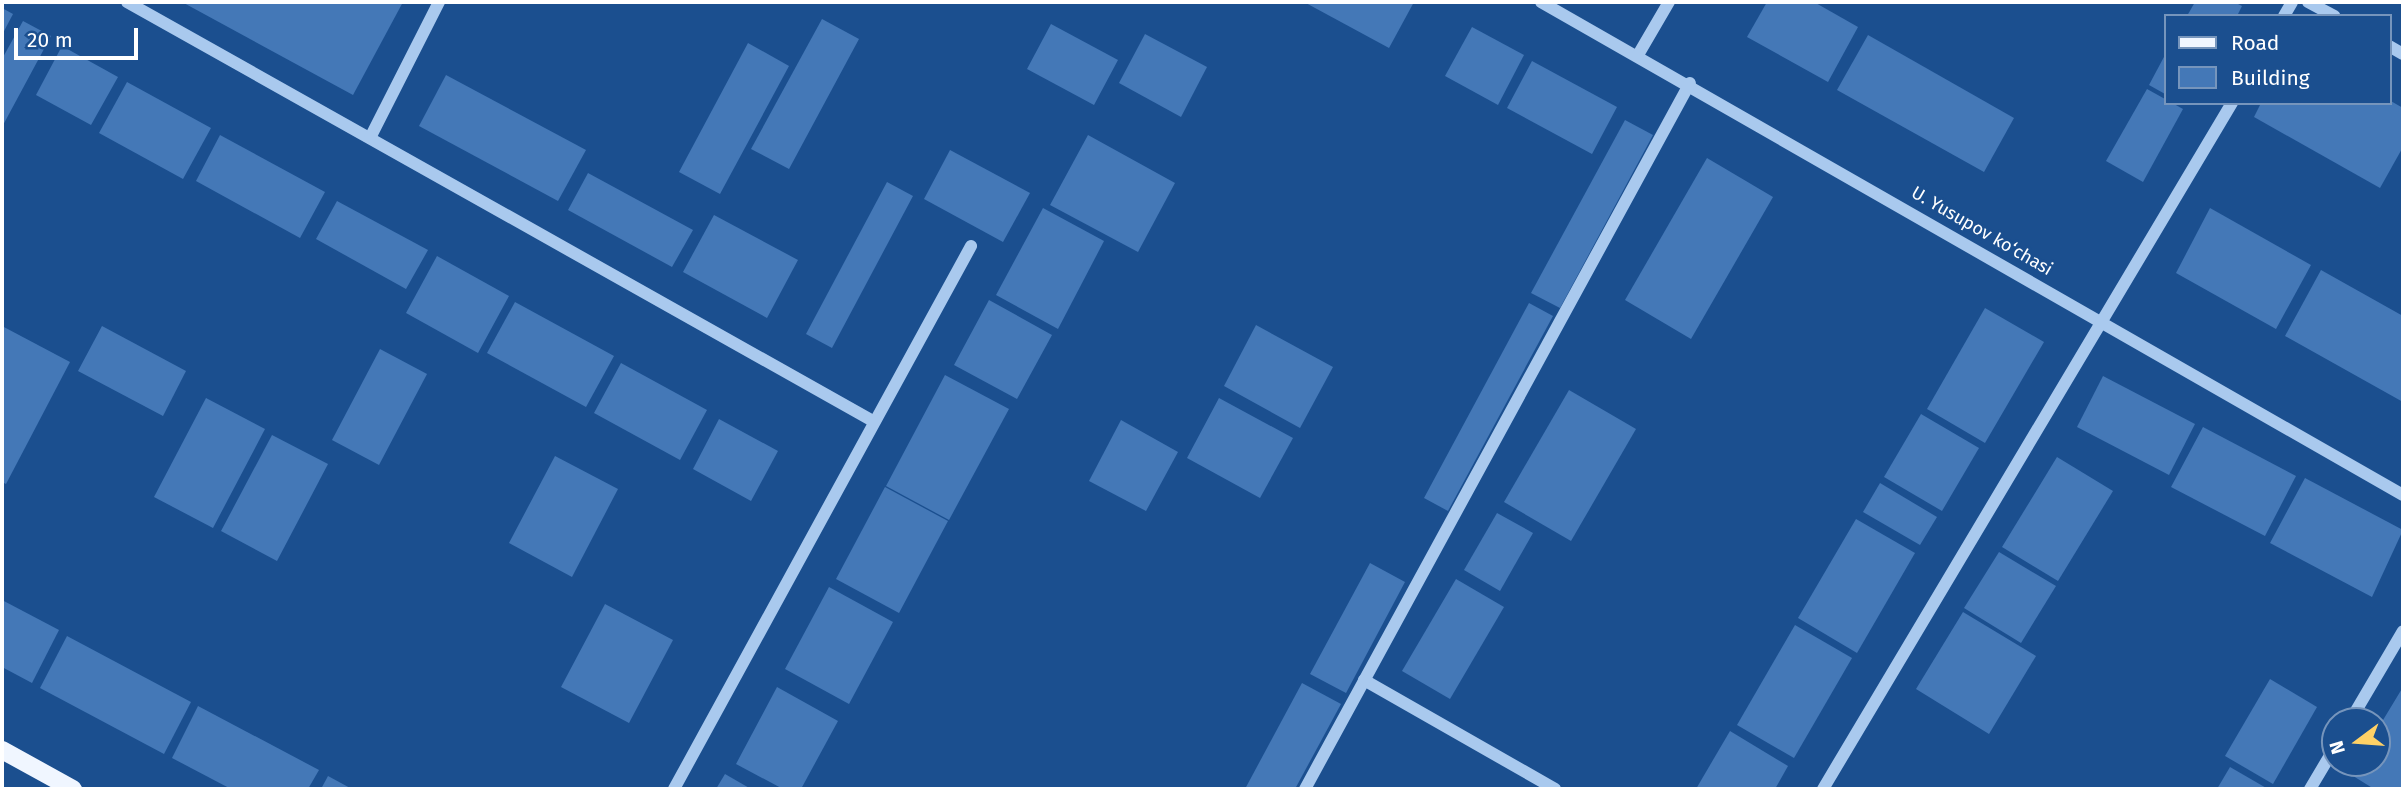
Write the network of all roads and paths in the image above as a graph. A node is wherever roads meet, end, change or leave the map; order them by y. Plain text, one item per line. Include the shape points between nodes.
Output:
1 (127, 2) edge
2 (439, 2) edge
3 (1541, 2) edge
4 (1669, 2) edge
5 (2308, 2) edge
6 (2330, 14) edge
7 (1638, 55) junction
8 (1690, 83) junction
9 (2231, 105) edge
10 (370, 138) junction
11 (971, 246) dead end
12 (2103, 321) junction
13 (873, 421) junction
14 (2403, 495) edge
15 (2403, 631) edge
16 (1364, 680) junction
17 (2358, 707) edge
18 (2, 750) edge
19 (2321, 771) edge
20 (73, 789) edge
21 (674, 789) edge
22 (1305, 789) edge
23 (1555, 789) edge
24 (1823, 789) edge
25 (2310, 789) edge

1 - 10 street
2 - 10 street
3 - 7 street, U. Yusupov ko‘chasi
4 - 7 street
5 - 6 street
7 - 8 street, U. Yusupov ko‘chasi
8 - 12 street, U. Yusupov ko‘chasi
8 - 16 street
9 - 12 street
10 - 13 street
11 - 13 street
12 - 14 street, U. Yusupov ko‘chasi
12 - 24 street
13 - 21 street
15 - 17 street
16 - 22 street
16 - 23 street
18 - 20 main road
19 - 25 street

